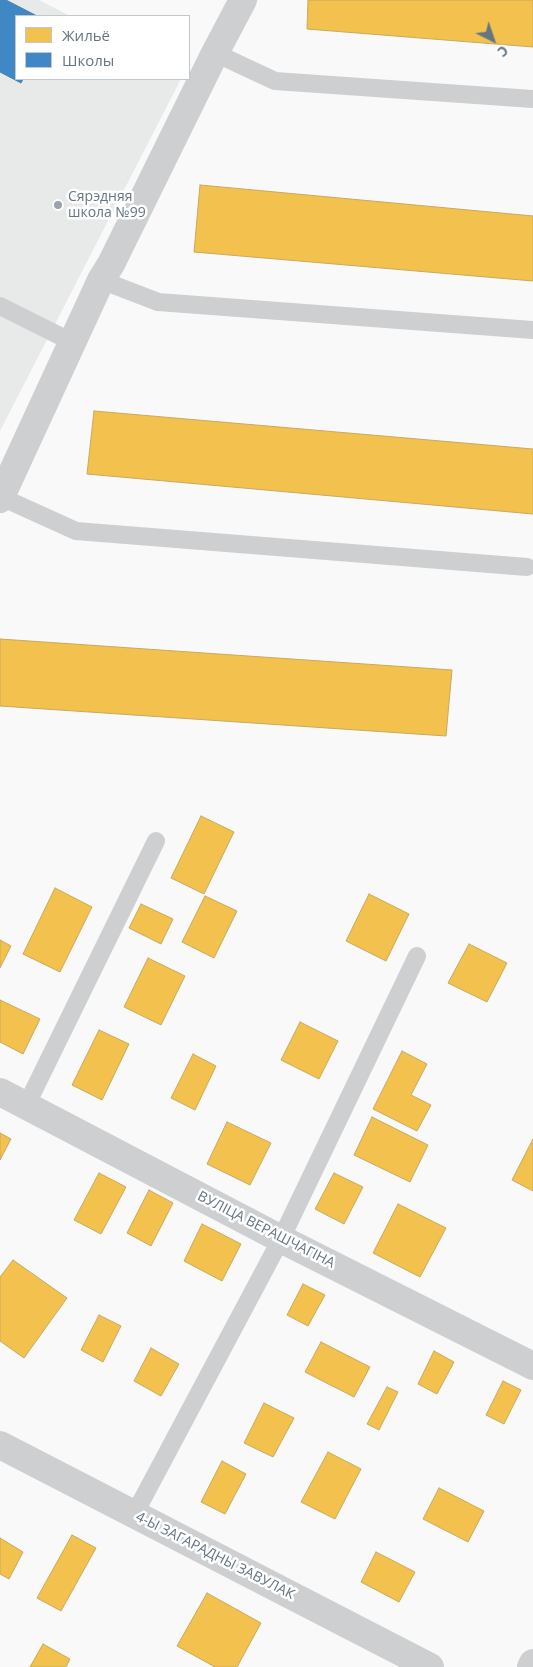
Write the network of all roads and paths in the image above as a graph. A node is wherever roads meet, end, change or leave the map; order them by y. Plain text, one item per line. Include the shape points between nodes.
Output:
1 (243, 0) edge
2 (214, 54) junction
3 (533, 99) edge
4 (101, 280) junction
5 (0, 306) edge
6 (533, 330) edge
7 (72, 342) junction
8 (1, 498) edge
9 (527, 567) dead end
10 (156, 841) dead end
11 (417, 956) dead end
12 (0, 1092) edge
13 (26, 1106) junction
14 (281, 1239) junction
15 (533, 1366) edge
16 (0, 1446) edge
17 (134, 1515) junction
18 (533, 1663) edge
19 (430, 1667) edge
20 (531, 1667) edge

1 - 2 street
2 - 3 lane via 275,81
2 - 4 street
4 - 6 lane via 158,302
4 - 7 street
5 - 7 lane
7 - 8 street
8 - 9 lane via 76,531
10 - 13 lane
11 - 14 lane
12 - 13 street, ВУЛІЦА ВЕРАШЧАГІНА
13 - 14 street, ВУЛІЦА ВЕРАШЧАГІНА
14 - 15 street, ВУЛІЦА ВЕРАШЧАГІНА
14 - 17 lane
16 - 17 street, 4-Ы ЗАГАРАДНЫ ЗАВУЛАК
17 - 19 street, 4-Ы ЗАГАРАДНЫ ЗАВУЛАК
18 - 20 street

